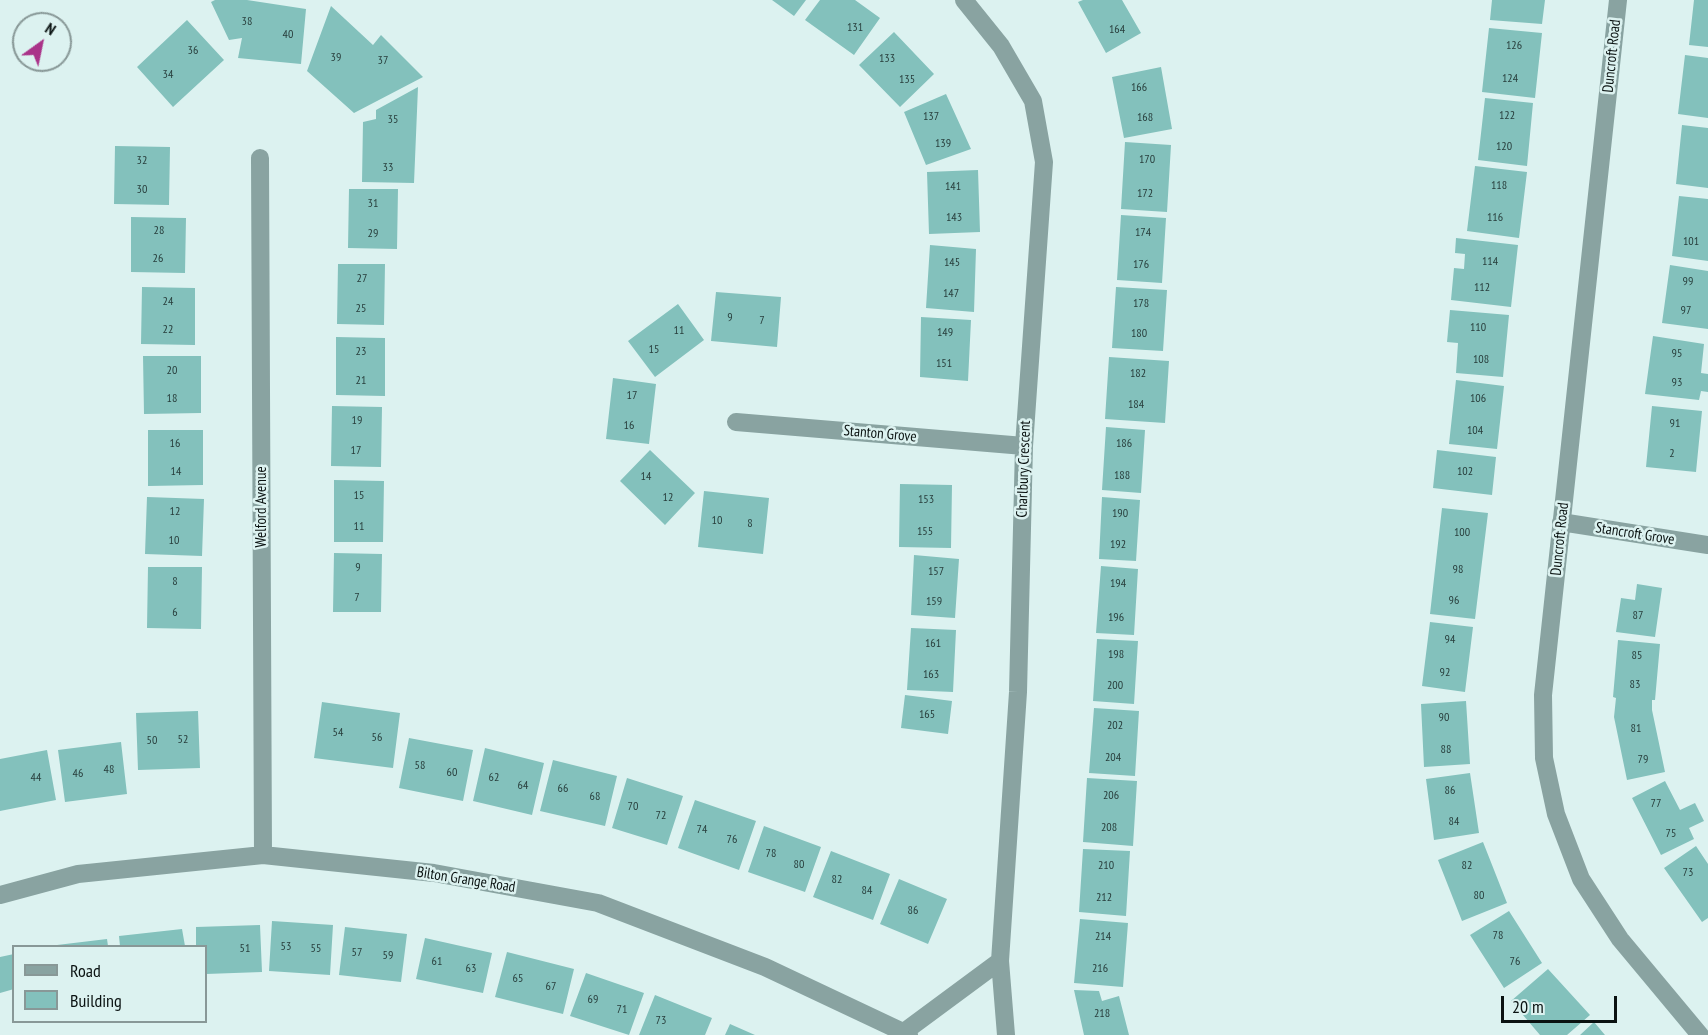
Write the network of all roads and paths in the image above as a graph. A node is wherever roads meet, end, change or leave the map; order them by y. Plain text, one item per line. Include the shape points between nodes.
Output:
1 (964, 0) edge
2 (1618, 0) edge
3 (260, 158) dead end
4 (736, 422) dead end
5 (1024, 446) junction
6 (1561, 522) junction
7 (1708, 545) edge
8 (263, 855) junction
9 (0, 895) edge
10 (1000, 961) junction
11 (907, 1033) edge
12 (1006, 1035) edge
13 (1700, 1035) edge

1 - 5 street, Charlbury Crescent via 1001,46 1033,101 1044,162
2 - 6 street, Duncroft Road
3 - 8 street, Welford Avenue
4 - 5 street, Stanton Grove
5 - 10 street, Charlbury Crescent via 1018,692
6 - 7 street, Stancroft Grove
6 - 13 street, Duncroft Road via 1543,695 1544,758 1556,814 1581,879 1620,939
8 - 9 street, Bilton Grange Road via 78,874
8 - 11 street, Bilton Grange Road via 434,873 598,903 765,967
10 - 11 street
10 - 12 street, Charlbury Crescent

